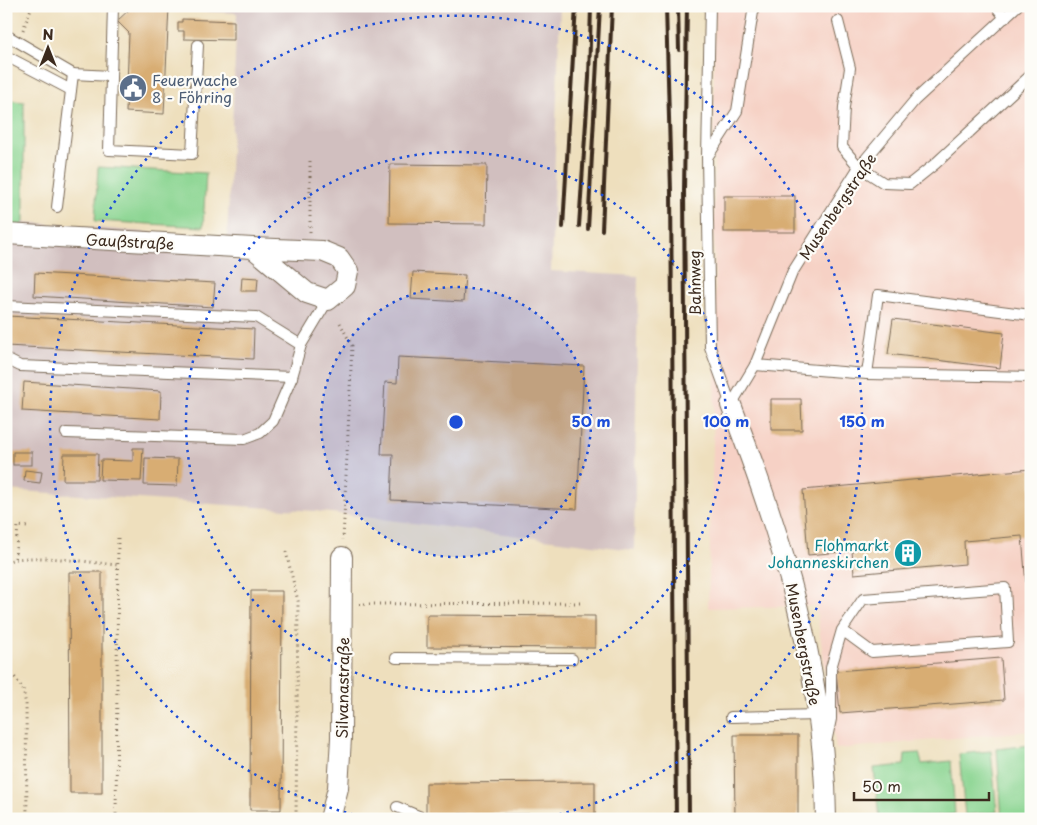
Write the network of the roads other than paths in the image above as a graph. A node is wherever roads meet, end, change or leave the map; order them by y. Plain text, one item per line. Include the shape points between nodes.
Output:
1 (113, 6) edge
2 (710, 6) edge
3 (754, 6) edge
4 (996, 6) edge
5 (1017, 6) edge
6 (1005, 18) junction
7 (838, 21) dead end
8 (6, 35) edge
9 (198, 45) dead end
10 (6, 56) edge
11 (73, 74) junction
12 (1031, 75) edge
13 (110, 76) junction
14 (71, 90) junction
15 (707, 157) junction
16 (859, 167) junction
17 (57, 207) dead end
18 (6, 234) edge
19 (253, 248) junction
20 (328, 300) junction
21 (6, 306) edge
22 (1031, 315) edge
23 (301, 345) junction
24 (6, 359) edge
25 (754, 366) junction
26 (867, 374) junction
27 (292, 377) junction
28 (1031, 377) edge
29 (731, 405) junction
30 (66, 433) dead end
31 (342, 557) road end
32 (842, 630) junction
33 (396, 658) dead end
34 (572, 659) dead end
35 (818, 715) junction
36 (731, 717) dead end
37 (824, 752) junction
38 (396, 807) dead end
39 (330, 819) edge
40 (426, 819) edge
41 (826, 819) edge

1 - 13 lane
2 - 15 lane, Bahnweg
3 - 15 lane via 737,111
4 - 6 lane
5 - 6 lane, Musenbergstraße
6 - 16 lane, Musenbergstraße via 916,100
7 - 16 lane via 850,68 842,147
8 - 11 lane
9 - 13 lane via 192,154 109,150
10 - 14 lane
11 - 13 lane
11 - 14 lane
12 - 16 lane via 910,184 884,183
14 - 17 lane
15 - 29 lane, Bahnweg via 710,347
16 - 25 lane, Musenbergstraße via 792,273
18 - 19 street, Gaußstraße
19 - 20 street via 307,293
19 - 20 street, Gaußstraße via 322,251 339,258 348,271 345,286
20 - 23 lane
21 - 23 lane via 256,317
22 - 26 lane via 878,295
23 - 27 lane
24 - 27 lane via 20,366
25 - 26 lane
25 - 29 lane, Musenbergstraße
26 - 28 lane
27 - 30 lane via 273,421 260,432 244,438
29 - 35 street, Musenbergstraße via 789,571 801,616
31 - 39 street, Silvanastraße via 340,762 338,788
32 - 32 lane via 872,652 1008,642 1004,588 863,599
32 - 37 lane via 831,668 831,719
33 - 34 lane
35 - 36 lane
35 - 37 street, Musenbergstraße
37 - 41 street, Musenbergstraße
38 - 40 lane

